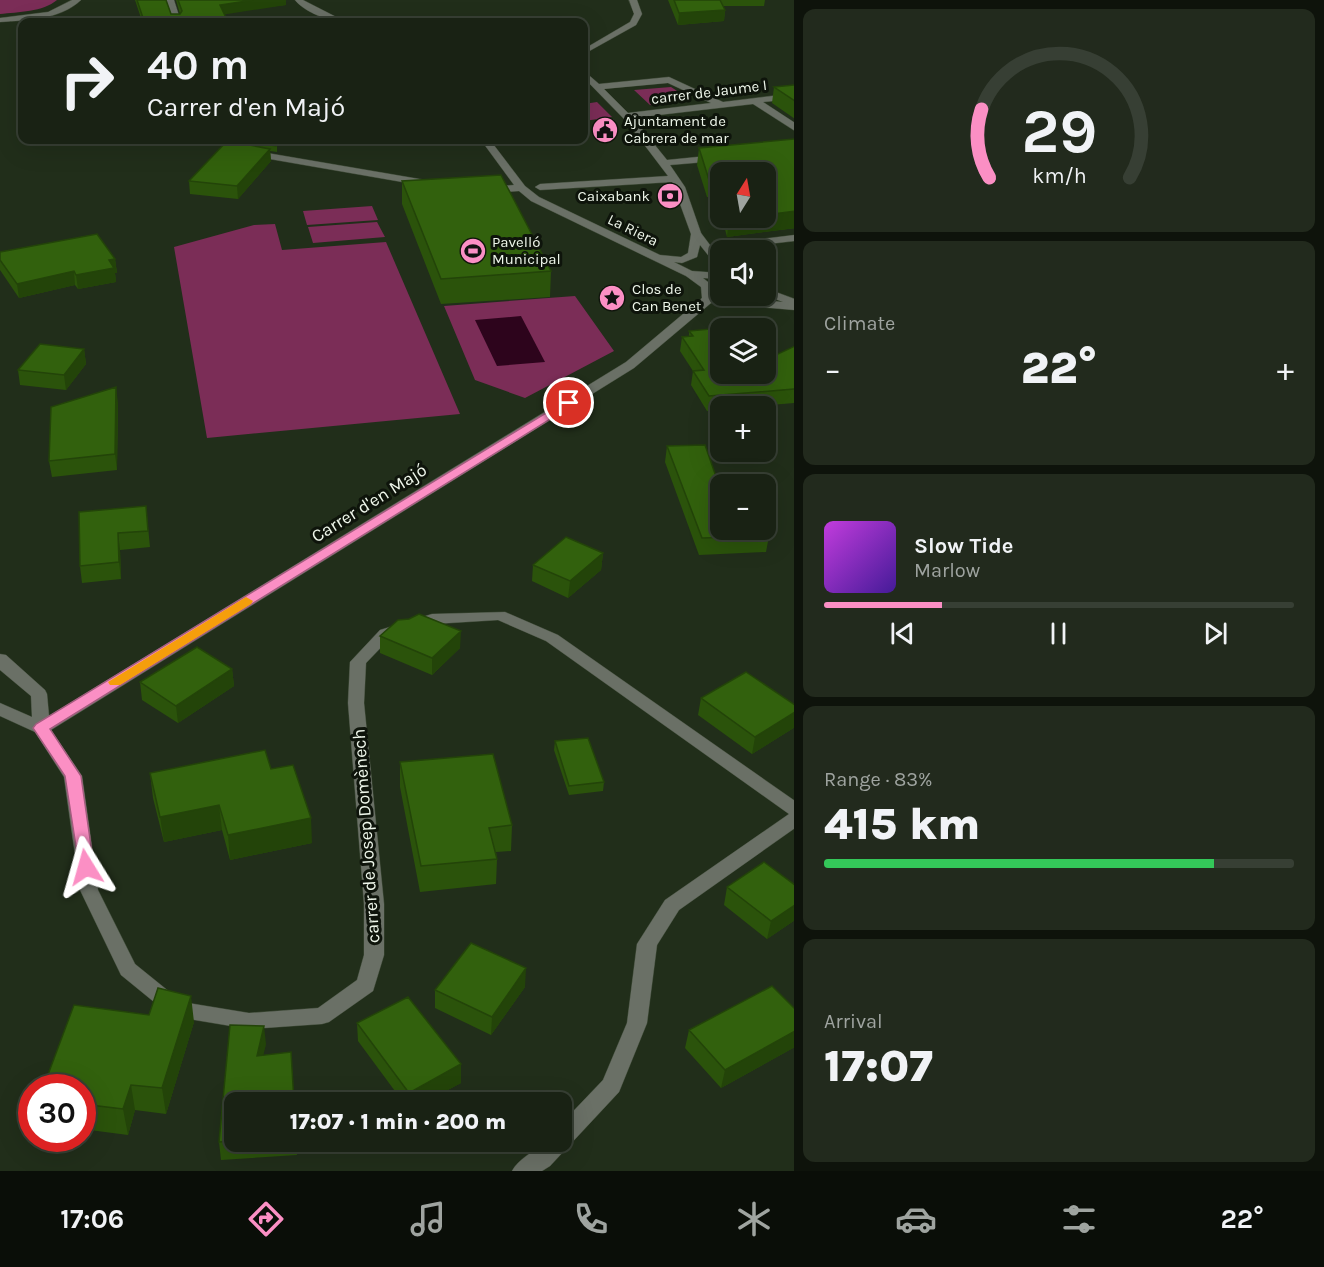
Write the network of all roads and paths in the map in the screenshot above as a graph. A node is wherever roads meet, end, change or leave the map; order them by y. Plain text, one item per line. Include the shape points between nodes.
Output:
1 (77, 0) edge
2 (170, 0) edge
3 (298, 0) edge
4 (633, 0) edge
5 (176, 18) edge
6 (333, 18) edge
7 (0, 20) edge
8 (588, 50) edge
9 (588, 78) edge
10 (597, 87) junction
11 (794, 96) edge
12 (754, 100) junction
13 (720, 104) junction
14 (626, 116) junction
15 (794, 127) edge
16 (225, 144) edge
17 (489, 144) edge
18 (723, 158) edge
19 (664, 163) junction
20 (675, 179) junction
21 (442, 186) edge
22 (540, 187) dead end
23 (521, 188) junction
24 (479, 190) edge
25 (696, 234) junction
26 (794, 238) edge
27 (630, 246) junction
28 (708, 249) junction
29 (710, 251) edge
30 (690, 274) junction
31 (710, 275) edge
32 (776, 296) edge
33 (708, 298) joint
34 (776, 305) edge
35 (794, 306) edge
36 (794, 306) edge
37 (0, 659) edge
38 (0, 709) edge
39 (41, 728) junction
40 (794, 809) edge
41 (794, 820) edge
42 (572, 1127) edge
43 (549, 1152) edge
44 (523, 1171) edge

1 - 7 street via 66,9 44,15
2 - 5 street
3 - 6 street
4 - 8 street via 638,14 633,23
9 - 10 street
10 - 13 street via 669,80
10 - 14 street
11 - 12 street, carrer de Jaume I
12 - 13 street, carrer de Jaume I
12 - 15 street
13 - 14 street, carrer de Jaume I
14 - 19 street
16 - 21 street via 235,150
17 - 23 street, La Riera
18 - 19 street
19 - 20 street
20 - 22 street
20 - 25 street
23 - 24 street
23 - 27 street, La Riera via 535,199
25 - 27 street via 693,255 682,260
25 - 28 street
26 - 28 street
27 - 30 street, La Riera
28 - 29 street
30 - 31 street
30 - 33 street via 707,286
32 - 35 street
33 - 39 street, Carrer d'en Majó via 630,365
34 - 36 street
37 - 39 street via 39,694
38 - 39 street
39 - 40 street, carrer de Josep Domènech via 73,776 89,890 128,969 177,1009 249,1021 322,1016 366,985 374,954 374,904 356,703 358,662 386,633 432,619 500,615 552,638
41 - 42 street via 672,905 647,944 637,1023 611,1086
43 - 44 street

